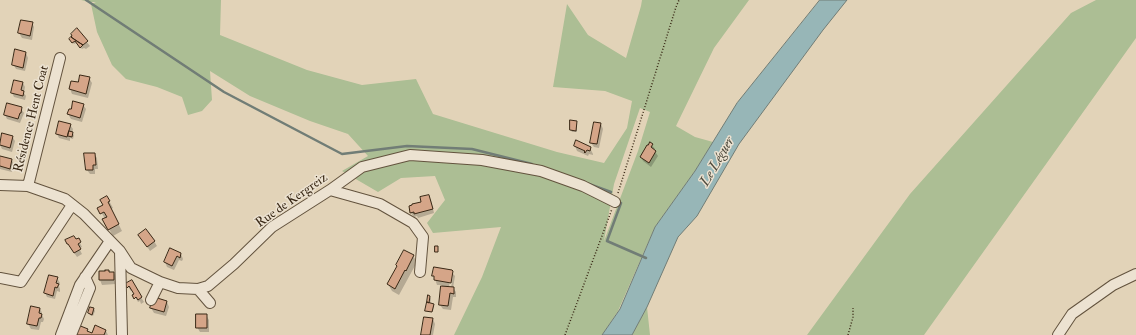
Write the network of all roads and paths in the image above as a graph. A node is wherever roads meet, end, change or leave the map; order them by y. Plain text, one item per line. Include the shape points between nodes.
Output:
1 (679, 0) edge
2 (60, 58) dead end
3 (0, 185) edge
4 (28, 186) junction
5 (330, 190) junction
6 (615, 202) junction
7 (72, 205) junction
8 (110, 241) junction
9 (120, 251) junction
10 (420, 272) dead end
11 (1136, 274) edge
12 (85, 277) junction
13 (0, 278) edge
14 (160, 282) junction
15 (198, 289) junction
16 (151, 300) dead end
17 (210, 303) dead end
18 (853, 308) dead end
19 (61, 335) edge
20 (71, 335) edge
21 (122, 335) edge
22 (565, 335) edge
23 (848, 335) edge
24 (1058, 335) edge

1 - 6 path
2 - 4 street, Résidence Hent Coat
3 - 4 street
4 - 7 street via 65,199
5 - 6 street, Rue de Kergreiz via 362,167 410,155 482,160 541,171 583,186
5 - 10 street via 380,204 413,223 423,237
5 - 15 street, Rue de Kergreiz via 272,227 208,286
6 - 22 path
7 - 8 street
7 - 13 street via 21,282
8 - 9 street
8 - 12 street
9 - 14 street via 131,268
9 - 21 street
11 - 24 street via 1113,285 1072,314
12 - 19 street
12 - 20 street via 90,288
14 - 15 street via 178,288
14 - 16 street
15 - 17 street
18 - 23 path

